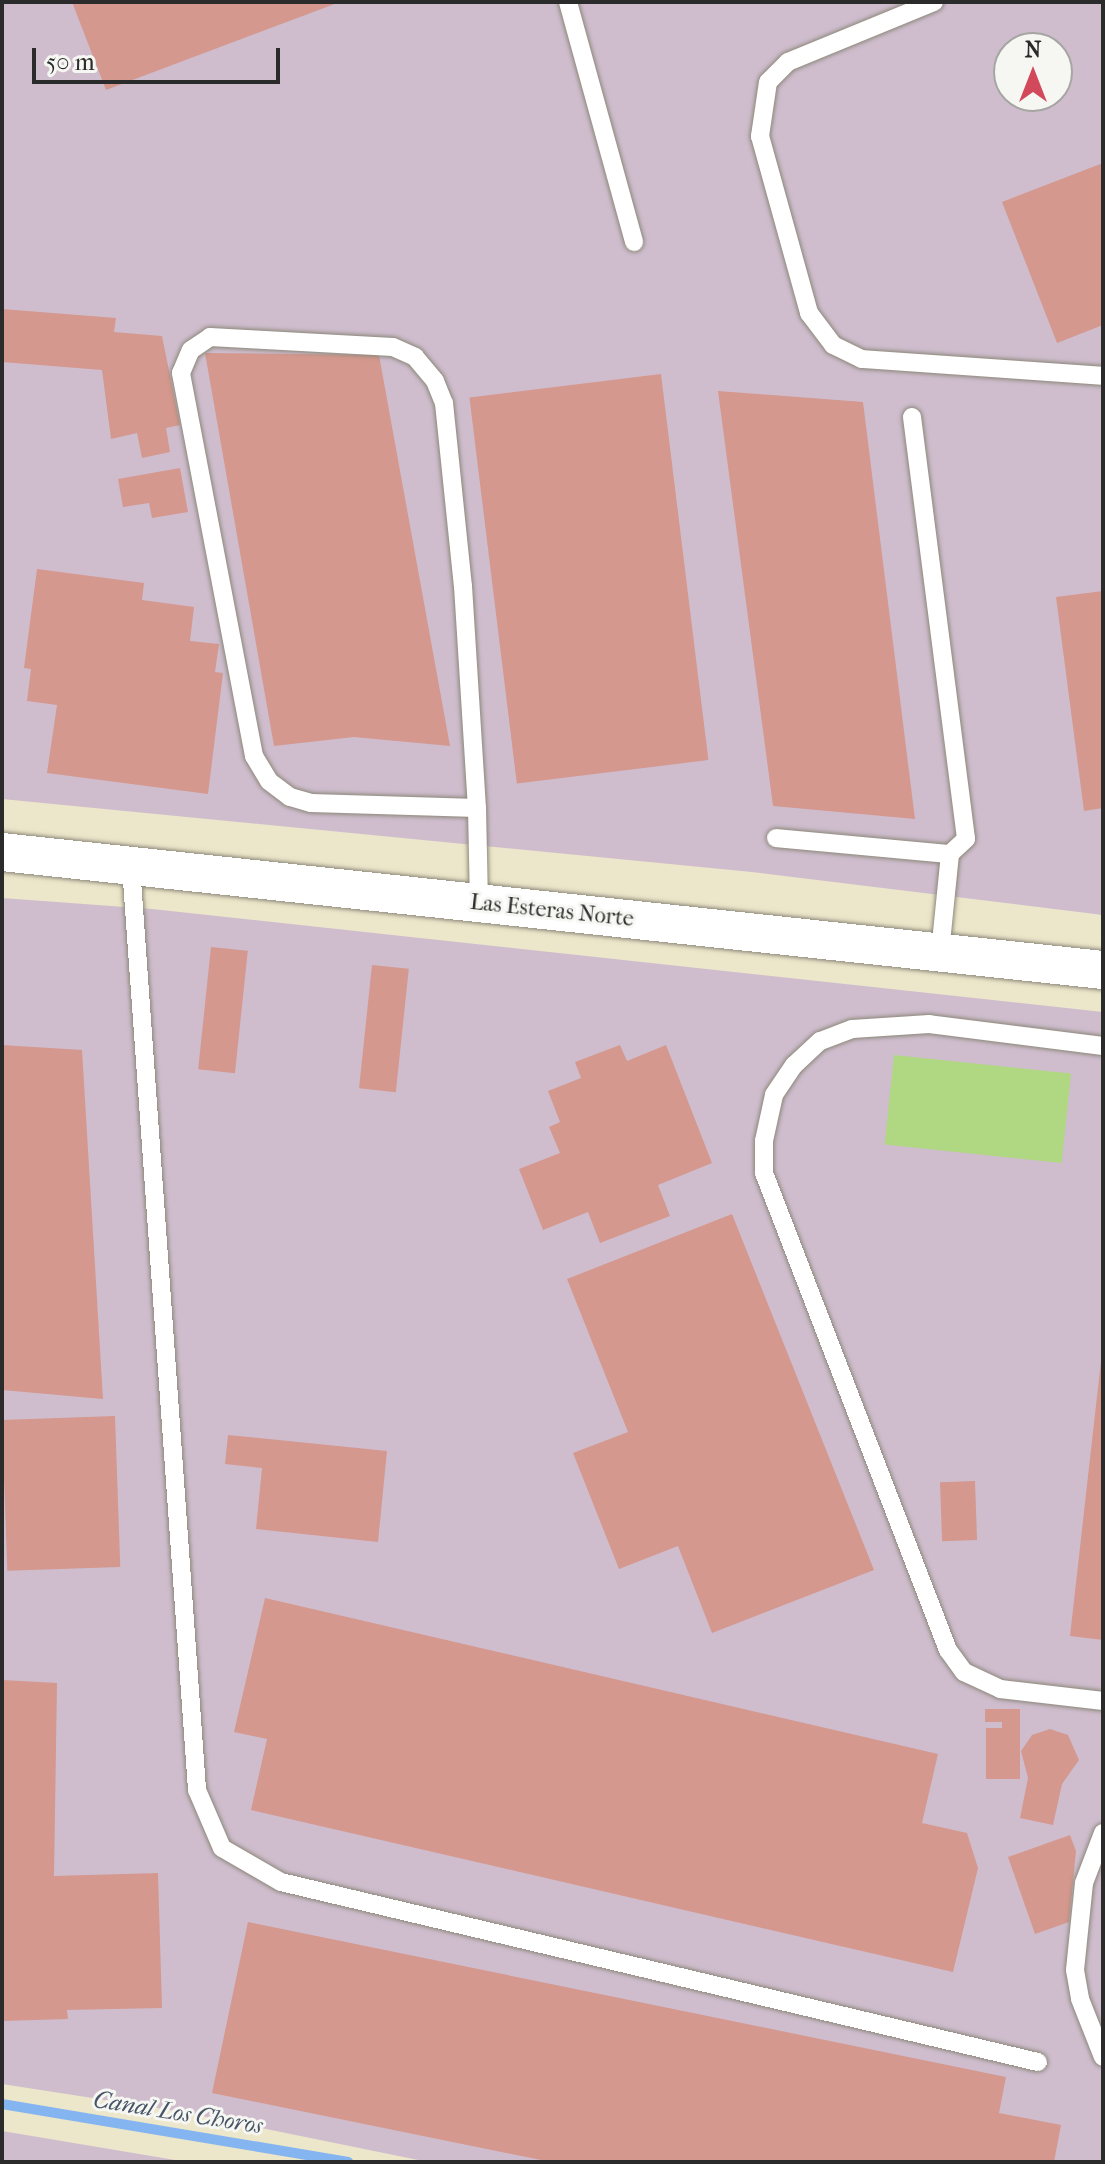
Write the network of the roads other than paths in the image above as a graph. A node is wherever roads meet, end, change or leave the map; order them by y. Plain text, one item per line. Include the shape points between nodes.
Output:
1 (568, 2) edge
2 (934, 2) edge
3 (634, 242) dead end
4 (1103, 376) edge
5 (912, 417) dead end
6 (477, 808) junction
7 (776, 838) dead end
8 (2, 852) edge
9 (950, 854) junction
10 (131, 866) junction
11 (479, 903) junction
12 (940, 952) junction
13 (1103, 970) edge
14 (1103, 1046) edge
15 (1103, 1701) edge
16 (1103, 1833) edge
17 (1103, 2057) edge
18 (1038, 2062) dead end

1 - 3 lane
2 - 4 lane via 788,62 768,82 760,136 809,313 833,345 862,359
5 - 9 lane via 966,839
6 - 6 lane via 463,586 444,403 435,381 415,357 393,347 210,337 191,350 181,373 254,756 269,781 290,797 311,803
6 - 11 lane
7 - 9 lane
8 - 10 street, Las Esteras Norte
9 - 12 lane
10 - 11 street, Las Esteras Norte
10 - 18 lane via 197,1790 222,1848 281,1882
11 - 12 street, Las Esteras Norte
12 - 13 street, Las Esteras Norte
14 - 15 lane via 929,1024 852,1029 820,1041 794,1065 774,1095 764,1141 764,1173 948,1650 964,1672 1000,1689
16 - 17 lane via 1084,1883 1075,1970 1080,1999

